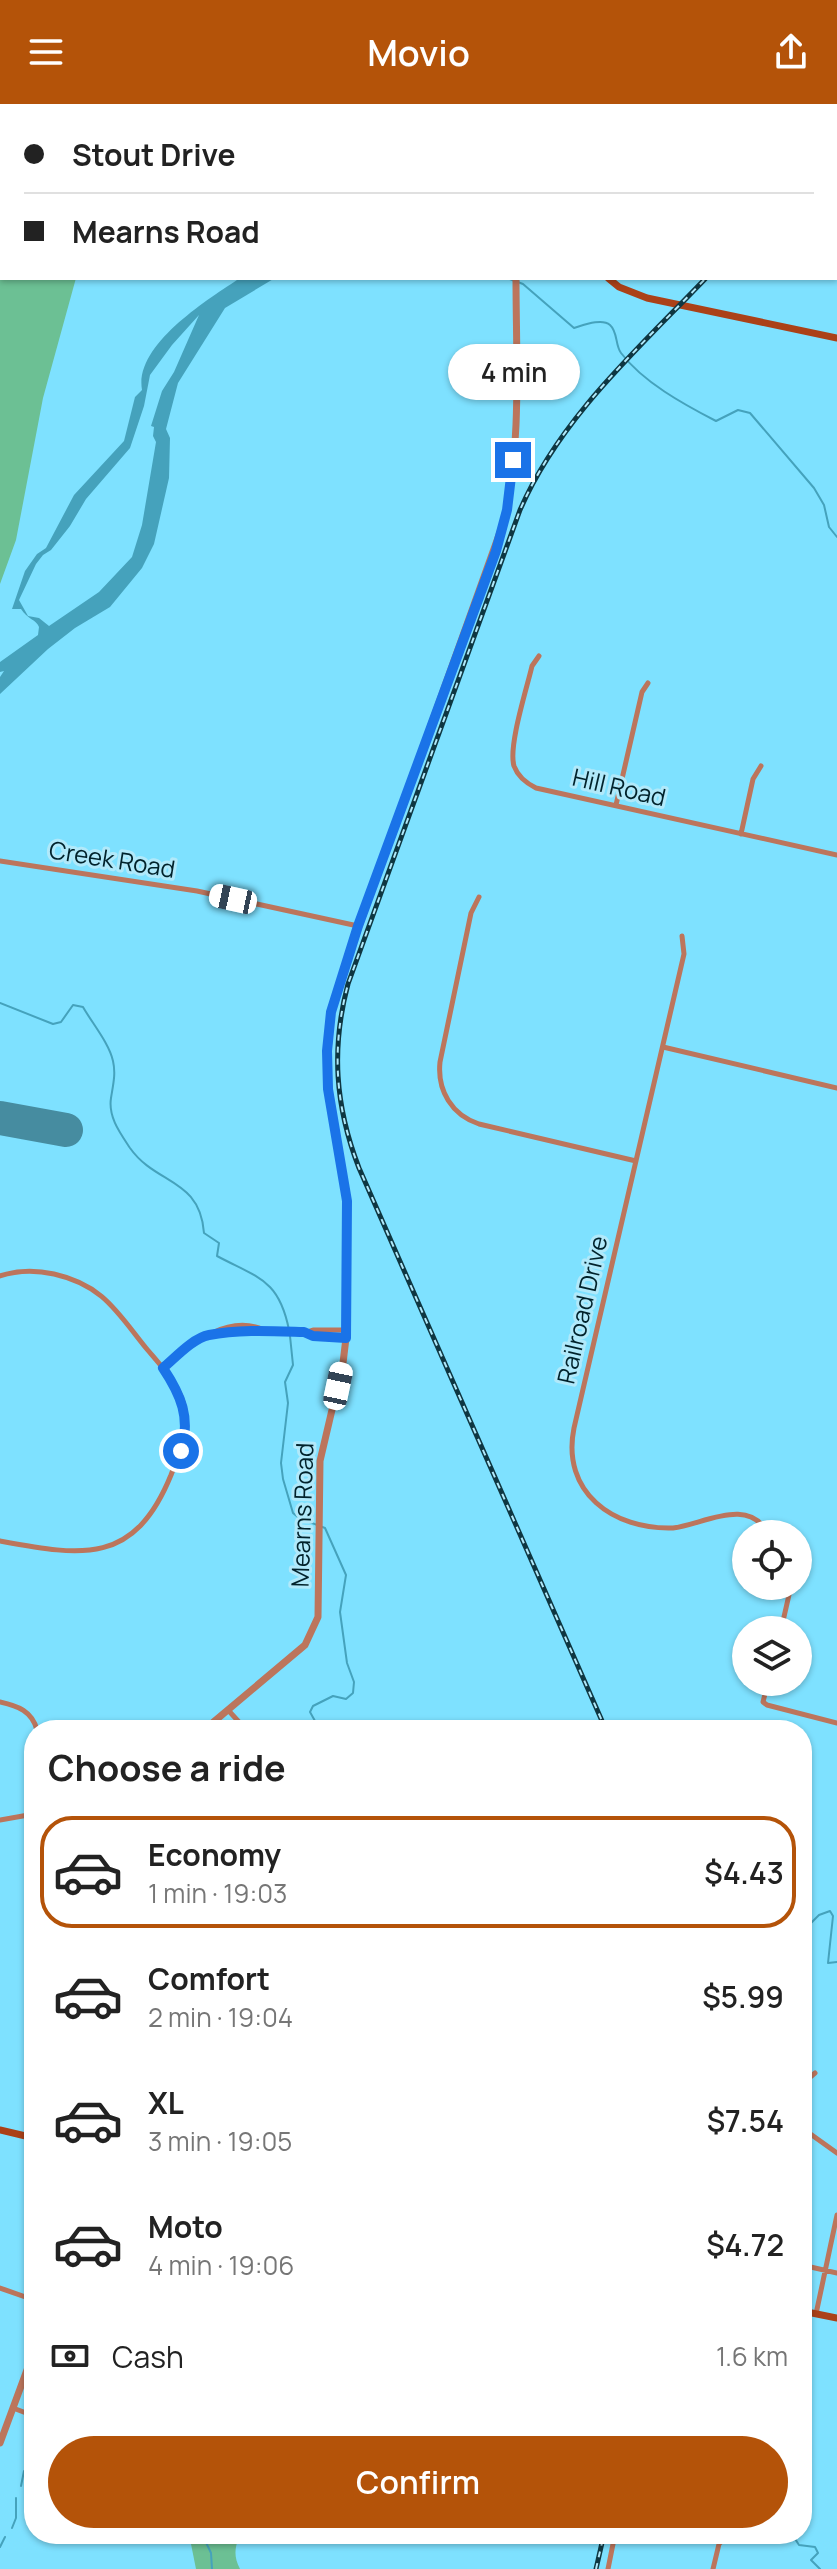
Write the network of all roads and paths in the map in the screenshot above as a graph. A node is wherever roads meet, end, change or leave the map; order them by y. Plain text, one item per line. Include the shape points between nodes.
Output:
1 (610, 280) edge
2 (516, 281) edge
3 (837, 338) edge
4 (539, 656) dead end
5 (648, 683) dead end
6 (761, 766) dead end
7 (616, 805) junction
8 (741, 834) junction
9 (837, 855) edge
10 (0, 861) edge
11 (479, 897) dead end
12 (358, 926) junction
13 (682, 936) dead end
14 (663, 1047) junction
15 (837, 1088) edge
16 (636, 1161) junction
17 (0, 1276) edge
18 (346, 1334) junction
19 (163, 1368) junction
20 (758, 1520) edge
21 (0, 1541) edge
22 (764, 1696) edge
23 (0, 1702) edge
24 (227, 1709) junction
25 (33, 1720) edge
26 (215, 1720) edge
27 (237, 1720) edge
28 (837, 1723) edge
29 (24, 1816) edge
30 (0, 1820) edge
31 (815, 2073) dead end
32 (812, 2076) edge
33 (0, 2130) edge
34 (812, 2135) edge
35 (24, 2136) edge
36 (837, 2153) edge
37 (837, 2215) edge
38 (812, 2268) edge
39 (826, 2271) junction
40 (837, 2273) edge
41 (0, 2288) edge
42 (24, 2296) edge
43 (812, 2313) edge
44 (816, 2314) junction
45 (837, 2318) edge
46 (24, 2378) edge
47 (13, 2408) junction
48 (24, 2412) edge
49 (0, 2443) edge
50 (613, 2544) edge
51 (719, 2544) edge
52 (608, 2569) edge
53 (713, 2569) edge

1 - 3 main road via 647,298
2 - 12 street, Mearns Road via 514,444 504,521
4 - 7 street, Hill Road via 532,666 514,744 515,769 536,788
5 - 7 street
6 - 8 street via 753,779
7 - 8 street, Hill Road
8 - 9 street, Hill Road
10 - 12 street, Creek Road via 197,891
11 - 16 street via 471,912 441,1054 440,1075 448,1100 462,1117 479,1124
12 - 18 street, Mearns Road via 333,1004 327,1051 328,1089 347,1201
13 - 14 street, Railroad Drive via 684,954
14 - 15 street
14 - 16 street, Railroad Drive
16 - 20 street, Railroad Drive via 573,1435 575,1472 595,1503 621,1518 663,1528 739,1513
17 - 19 street via 35,1271 88,1285
18 - 19 street via 219,1329
18 - 24 street, Mearns Road via 320,1461 319,1606 311,1636
19 - 21 street via 185,1409 185,1433 162,1496 146,1520 121,1540 81,1552
22 - 28 street via 767,1705
23 - 25 street via 23,1709
24 - 26 street, Mearns Road
24 - 27 street
29 - 30 street
31 - 32 street
33 - 35 main road
34 - 36 street
37 - 39 street
38 - 39 street
39 - 40 street
39 - 44 street
41 - 42 street
43 - 44 main road
44 - 45 main road
46 - 47 street
47 - 48 street
47 - 49 street
50 - 52 street
51 - 53 street

